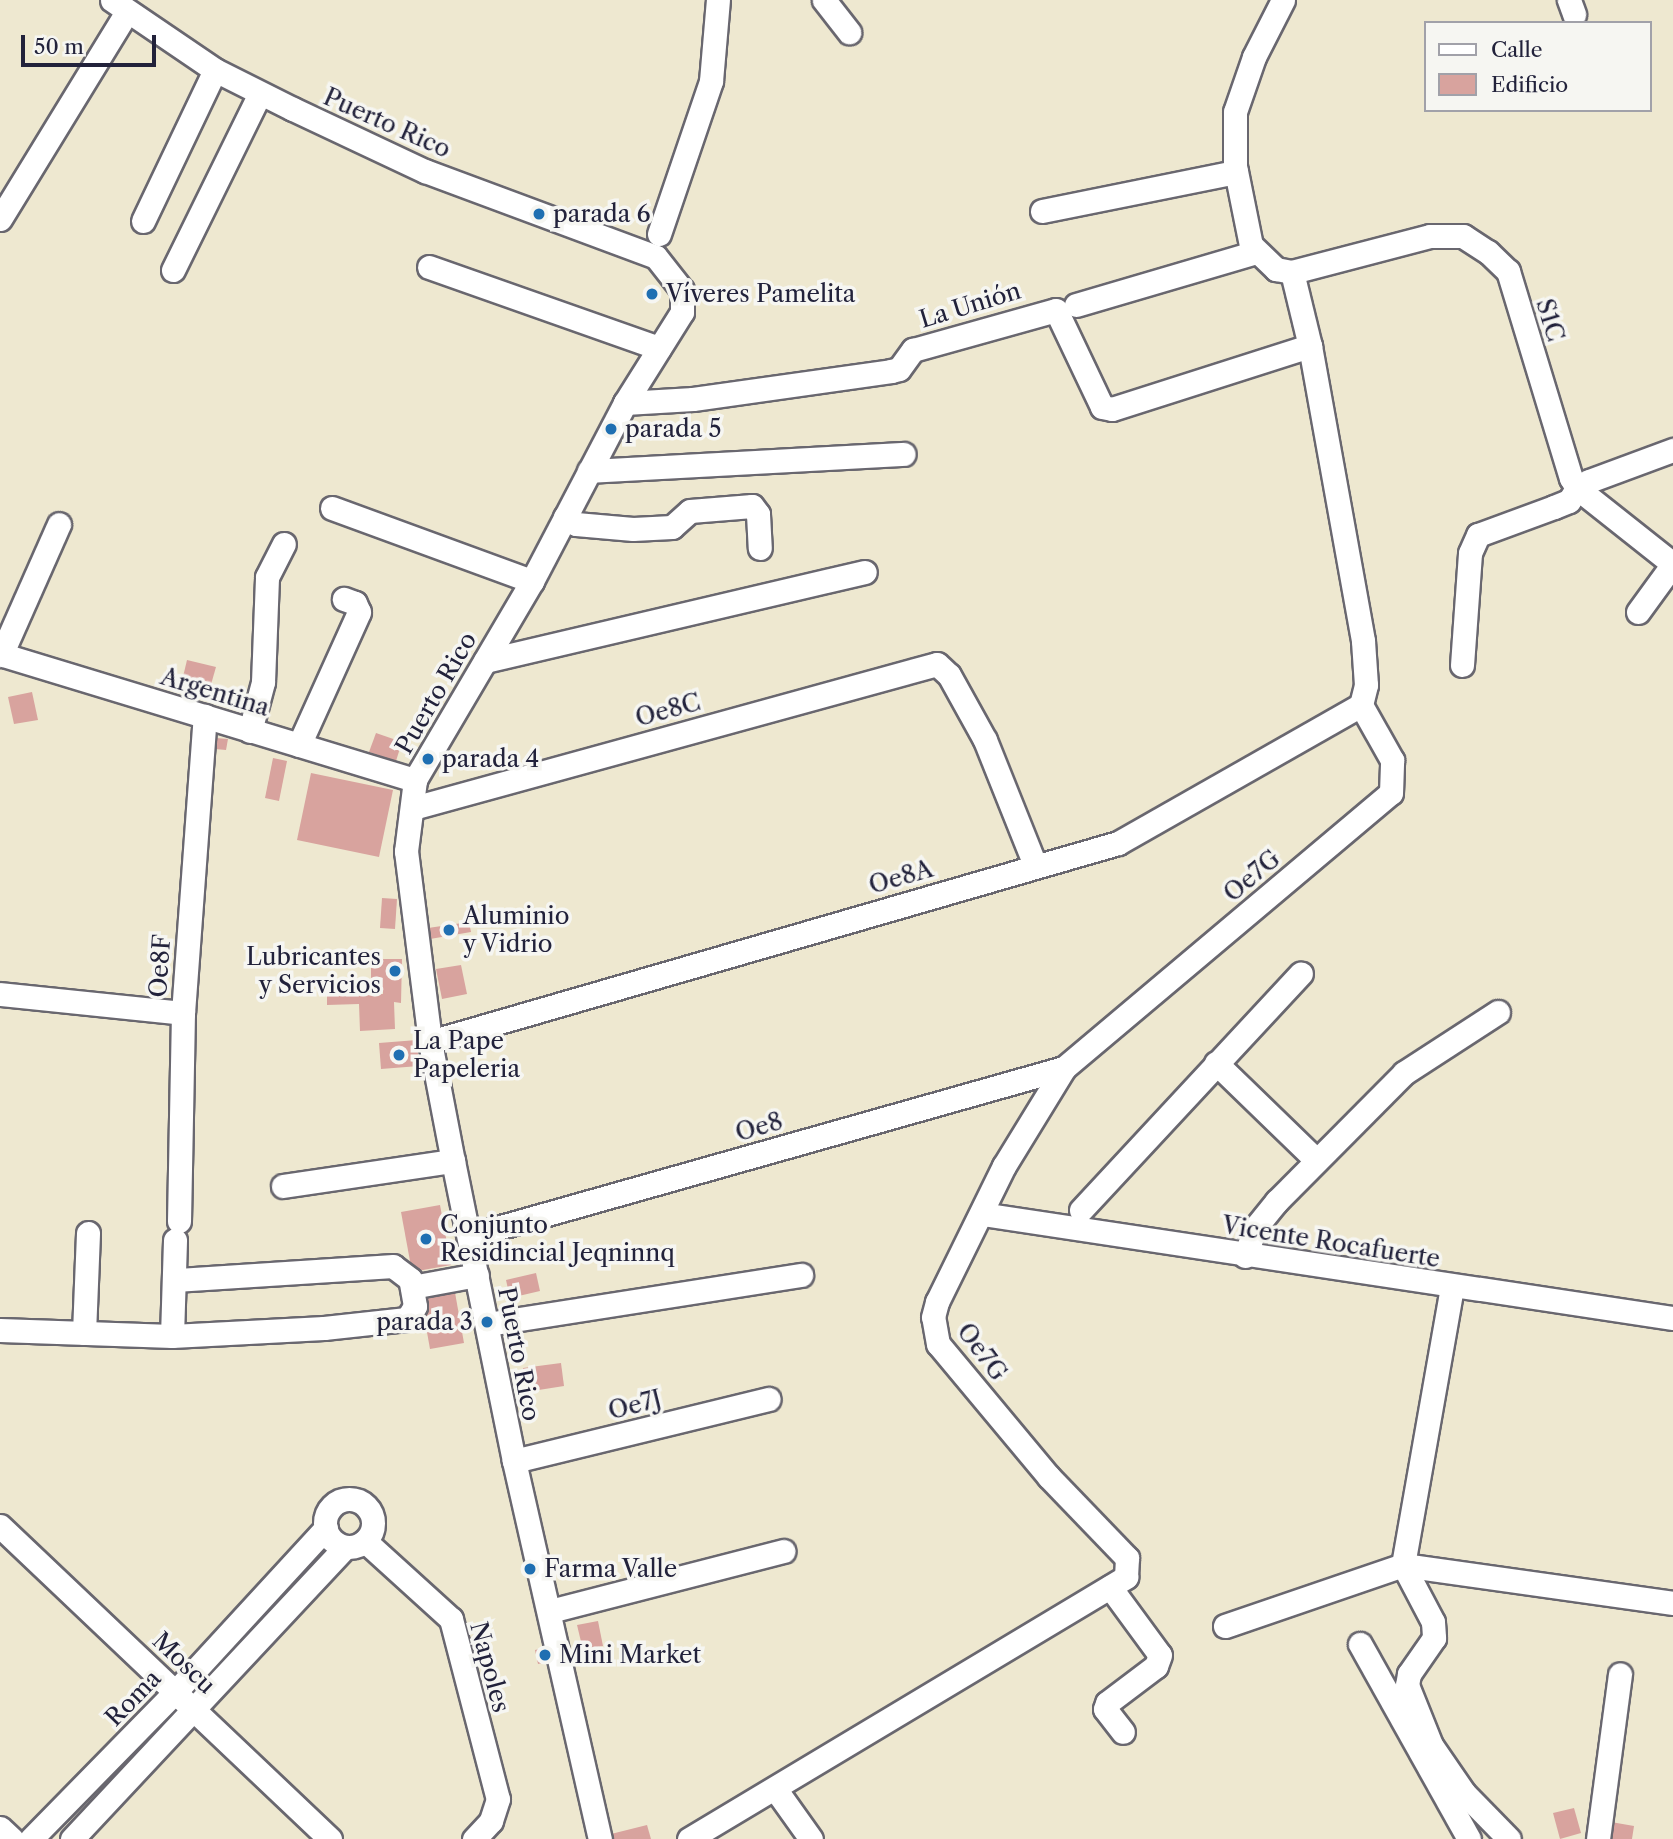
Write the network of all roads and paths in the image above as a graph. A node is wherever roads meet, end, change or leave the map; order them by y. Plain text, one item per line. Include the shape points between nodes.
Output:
1 (718, 0) edge
2 (824, 0) edge
3 (1283, 0) edge
4 (120, 6) edge
5 (849, 32) dead end
6 (215, 70) junction
7 (260, 93) junction
8 (1236, 172) junction
9 (1042, 211) dead end
10 (0, 219) edge
11 (143, 221) dead end
12 (659, 234) dead end
13 (1256, 252) junction
14 (429, 267) dead end
15 (173, 270) dead end
16 (1292, 272) junction
17 (1076, 305) dead end
18 (1310, 346) junction
19 (659, 348) junction
20 (625, 403) junction
21 (1673, 450) edge
22 (904, 454) dead end
23 (589, 471) junction
24 (1577, 488) junction
25 (332, 508) dead end
26 (565, 517) junction
27 (58, 524) dead end
28 (284, 544) dead end
29 (760, 548) dead end
30 (1673, 564) edge
31 (864, 572) dead end
32 (532, 580) junction
33 (344, 599) dead end
34 (1638, 612) dead end
35 (1, 654) edge
36 (485, 661) junction
37 (1462, 665) dead end
38 (1361, 705) junction
39 (205, 716) junction
40 (250, 731) junction
41 (299, 745) junction
42 (415, 780) junction
43 (413, 807) junction
44 (1035, 865) junction
45 (1301, 973) dead end
46 (0, 994) edge
47 (1498, 1012) dead end
48 (183, 1013) junction
49 (430, 1042) junction
50 (1216, 1063) junction
51 (1064, 1068) junction
52 (1316, 1160) junction
53 (453, 1161) junction
54 (283, 1186) dead end
55 (1081, 1210) dead end
56 (982, 1214) junction
57 (88, 1233) dead end
58 (469, 1236) junction
59 (1245, 1255) junction
60 (477, 1275) junction
61 (801, 1275) dead end
62 (174, 1280) junction
63 (412, 1287) junction
64 (1452, 1287) junction
65 (1673, 1318) edge
66 (487, 1324) junction
67 (0, 1330) edge
68 (84, 1333) junction
69 (173, 1336) junction
70 (769, 1399) dead end
71 (514, 1461) junction
72 (0, 1526) edge
73 (326, 1528) junction
74 (355, 1544) junction
75 (783, 1551) dead end
76 (1403, 1565) junction
77 (1110, 1587) junction
78 (1673, 1603) edge
79 (550, 1611) junction
80 (1225, 1626) dead end
81 (1360, 1644) dead end
82 (1620, 1674) dead end
83 (177, 1690) junction
84 (196, 1711) junction
85 (1123, 1732) dead end
86 (776, 1790) junction
87 (0, 1828) edge
88 (12, 1839) edge
89 (31, 1839) edge
90 (72, 1839) edge
91 (330, 1839) edge
92 (474, 1839) edge
93 (600, 1839) edge
94 (689, 1839) edge
95 (811, 1839) edge
96 (1469, 1839) edge
97 (1508, 1839) edge
98 (1598, 1839) edge

1 - 12 street via 711,81
2 - 5 street
3 - 8 street via 1254,57 1235,112
4 - 6 street, Puerto Rico
4 - 10 street
6 - 7 street, Puerto Rico
6 - 11 street
7 - 15 street
7 - 19 street, Puerto Rico via 425,171 656,257 672,272 683,301
8 - 9 street
8 - 13 street via 1241,208
13 - 16 street via 1276,269
13 - 17 street
14 - 19 street
16 - 18 street
16 - 24 street, S1C via 1430,236 1463,236 1488,252 1508,271
18 - 20 street, La Unión via 1112,410 1102,407 1056,310 913,350 899,369 891,371 694,399
18 - 38 street via 1363,641 1366,685
19 - 20 street, Puerto Rico
20 - 23 street, Puerto Rico
21 - 24 street
22 - 23 street
23 - 26 street, Puerto Rico
24 - 30 street
24 - 37 street via 1569,501 1485,530 1472,541
25 - 32 street
26 - 29 street via 576,524 646,529 672,527 690,511 751,506 758,514
26 - 32 street, Puerto Rico
27 - 35 street
28 - 40 street via 267,577 263,682
30 - 34 street
31 - 36 street
32 - 36 street, Puerto Rico
33 - 41 street via 358,606 359,612
35 - 39 street, Argentina
36 - 42 street, Puerto Rico
38 - 44 street, Oe8A via 1128,838
38 - 51 street, Oe7G via 1392,760 1391,793
39 - 40 street, Argentina
39 - 48 street, Oe8F
40 - 41 street, Argentina
41 - 42 street, Argentina
42 - 43 street, Puerto Rico
43 - 44 street, Oe8C via 937,664 949,675 975,721
43 - 49 street, Puerto Rico via 406,851
44 - 49 street, Oe8A
45 - 50 street
46 - 48 street
47 - 52 street via 1423,1058
48 - 62 street, Oe8F
49 - 53 street, Puerto Rico
50 - 52 street
50 - 55 street
51 - 56 street, Oe7G via 1004,1166
51 - 58 street, Oe8
52 - 59 street via 1258,1222
53 - 54 street
53 - 58 street, Puerto Rico
56 - 59 street, Vicente Rocafuerte
56 - 77 street, Oe7G via 937,1302 933,1317 937,1344 1049,1477 1126,1558 1126,1577
57 - 68 street
58 - 60 street, Puerto Rico
59 - 64 street, Vicente Rocafuerte
60 - 63 street
60 - 66 street, Puerto Rico
61 - 66 street
62 - 63 street via 393,1266 407,1274
62 - 69 street, Oe8F
63 - 69 street via 415,1306 407,1319
64 - 65 street, Vicente Rocafuerte
64 - 76 street
66 - 71 street, Puerto Rico
67 - 68 street
68 - 69 street
70 - 71 street, Oe7J
71 - 79 street, Puerto Rico
72 - 83 street, Moscu
73 - 74 street via 332,1541
73 - 74 street via 330,1509 347,1500 357,1501 371,1514 373,1524
73 - 83 street, Roma
74 - 84 street
74 - 92 street, Napoles via 451,1619 498,1800 491,1821
75 - 79 street
76 - 78 street
76 - 80 street
76 - 97 street via 1435,1630 1406,1679 1408,1691 1431,1745 1457,1783
77 - 85 street via 1160,1655 1156,1666 1107,1703 1105,1709
77 - 86 street, Oe7G
79 - 93 street, Puerto Rico
81 - 96 street
82 - 98 street
83 - 84 street, Moscu
83 - 89 street, Roma
84 - 90 street
84 - 91 street, Moscu
86 - 94 street, Oe7G
86 - 95 street
87 - 88 street

